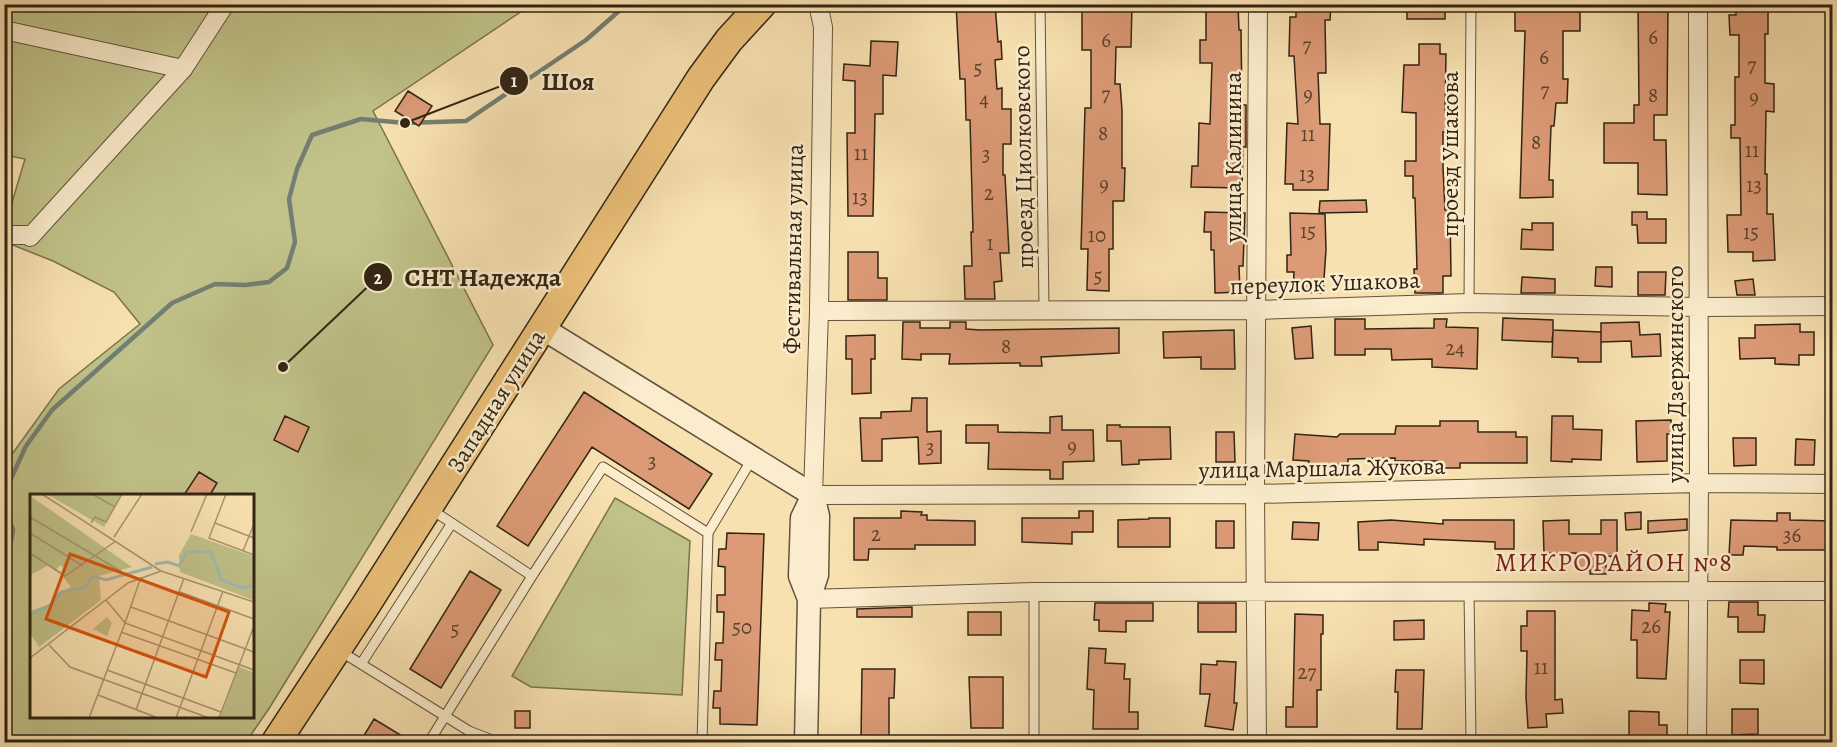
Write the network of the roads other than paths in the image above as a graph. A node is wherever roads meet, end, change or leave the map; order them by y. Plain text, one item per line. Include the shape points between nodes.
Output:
1 (225, 4) edge
2 (762, 4) edge
3 (818, 4) edge
4 (1040, 4) edge
5 (1258, 4) edge
6 (1471, 4) edge
7 (1698, 4) edge
8 (4, 30) edge
9 (183, 69) junction
10 (4, 232) edge
11 (1469, 303) junction
12 (1833, 306) edge
13 (1698, 307) junction
14 (1044, 309) junction
15 (1257, 310) junction
16 (819, 311) junction
17 (542, 328) junction
18 (752, 459) junction
19 (1699, 483) junction
20 (1833, 484) edge
21 (1255, 494) junction
22 (813, 495) junction
23 (428, 507) junction
24 (452, 523) junction
25 (708, 533) junction
26 (532, 576) junction
27 (1256, 591) junction
28 (1469, 591) junction
29 (1833, 591) edge
30 (1034, 592) junction
31 (1699, 592) junction
32 (809, 599) junction
33 (337, 649) junction
34 (361, 664) junction
35 (446, 717) junction
36 (276, 742) edge
37 (429, 742) edge
38 (616, 742) edge
39 (702, 742) edge
40 (806, 742) edge
41 (1034, 742) edge
42 (1257, 742) edge
43 (1472, 742) edge
44 (1697, 742) edge

1 - 9 street
2 - 17 main road, Западная улица via 701,78
3 - 16 street, Фестивальная улица via 823,27
4 - 14 lane, проезд Циолковского
5 - 15 street, улица Калинина
6 - 11 lane, проезд Ушакова
7 - 13 street, улица Дзержинского
8 - 9 street
9 - 10 street via 30,237
11 - 13 street, переулок Ушакова
11 - 15 street, переулок Ушакова
12 - 13 street, переулок Ушакова
13 - 19 street, улица Дзержинского
14 - 15 street, переулок Ушакова
14 - 16 street, переулок Ушакова
15 - 21 street, улица Калинина
16 - 22 street, Фестивальная улица
17 - 18 street
17 - 23 main road, Западная улица
18 - 22 street
18 - 25 lane
19 - 20 street, улица Маршала Жукова
19 - 21 street, улица Маршала Жукова
19 - 31 street, улица Дзержинского
21 - 22 street, улица Маршала Жукова
21 - 27 street, улица Калинина
22 - 32 street, Фестивальная улица via 802,518 800,576
23 - 24 lane
23 - 33 main road, Западная улица
24 - 26 lane
24 - 34 lane
25 - 26 lane via 603,467
25 - 39 lane
26 - 35 lane
27 - 28 street
27 - 30 street
27 - 42 street, улица Калинина
28 - 31 street
28 - 43 lane
29 - 31 street
30 - 32 street
30 - 41 lane
31 - 44 street, улица Дзержинского
32 - 40 street, Фестивальная улица
33 - 34 lane
33 - 36 main road, Западная улица
34 - 35 lane
35 - 37 lane
35 - 38 lane via 492,740

